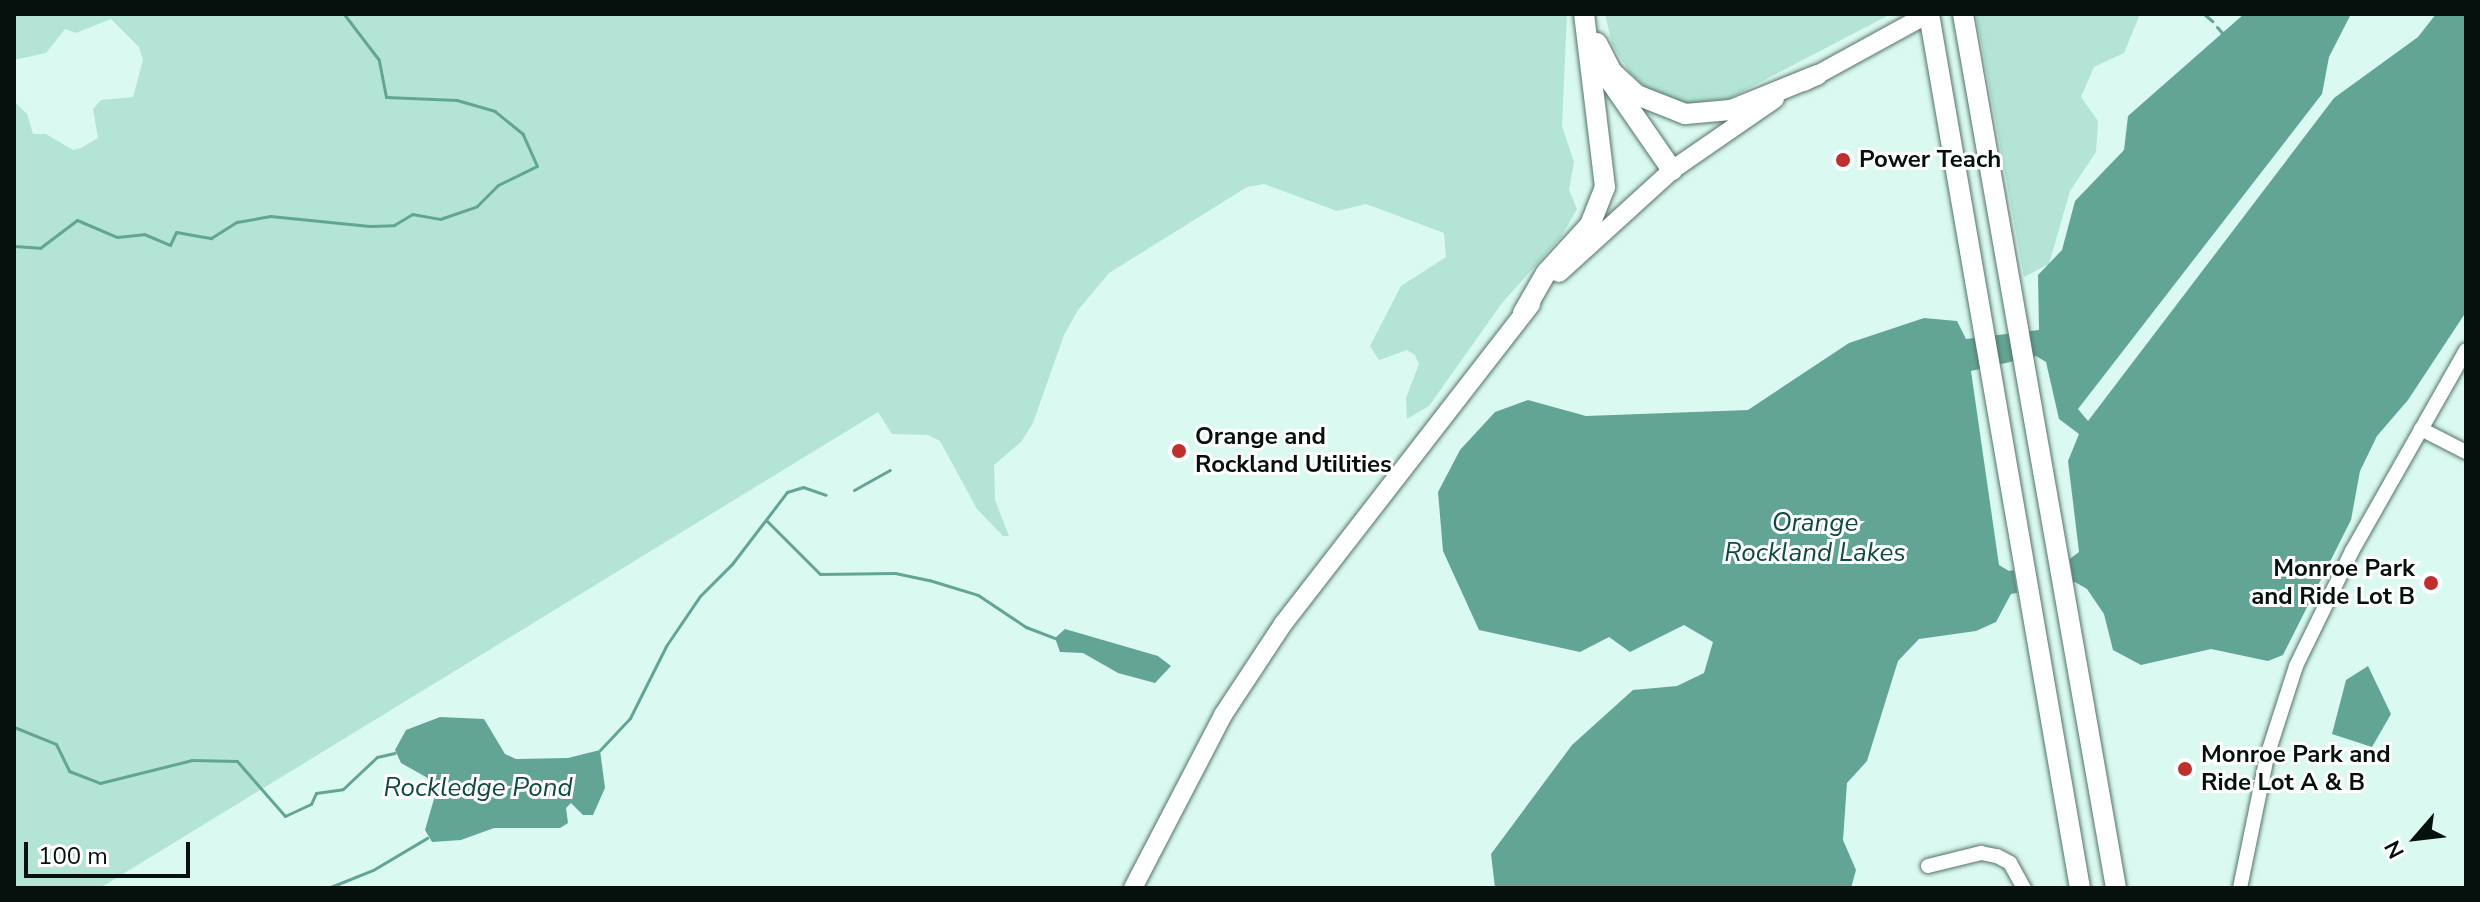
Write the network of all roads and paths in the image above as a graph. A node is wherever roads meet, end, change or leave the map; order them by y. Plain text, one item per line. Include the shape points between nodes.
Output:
1 (1584, 14) edge
2 (1592, 14) edge
3 (1928, 14) edge
4 (1963, 14) edge
5 (1593, 52) junction
6 (1817, 75) junction
7 (1672, 170) junction
8 (1523, 313) junction
9 (2466, 350) edge
10 (2421, 429) junction
11 (2466, 452) edge
12 (2062, 789) junction
13 (1928, 866) dead end
14 (1133, 888) edge
15 (2024, 888) edge
16 (2070, 888) edge
17 (2080, 888) edge
18 (2116, 888) edge
19 (2240, 888) edge

1 - 5 highway
2 - 5 highway
3 - 6 main road
3 - 12 highway
4 - 18 highway
5 - 6 highway via 1637,95 1685,114 1731,110
5 - 7 highway
5 - 8 highway via 1605,152 1603,196 1590,225 1546,273
6 - 7 main road via 1747,116
7 - 8 main road via 1572,259
8 - 14 main road via 1283,624 1223,715
9 - 10 street
10 - 11 street
10 - 19 street via 2325,602 2296,666 2260,782
12 - 16 highway
12 - 17 highway
13 - 15 street via 1981,853 1997,856 2010,863

